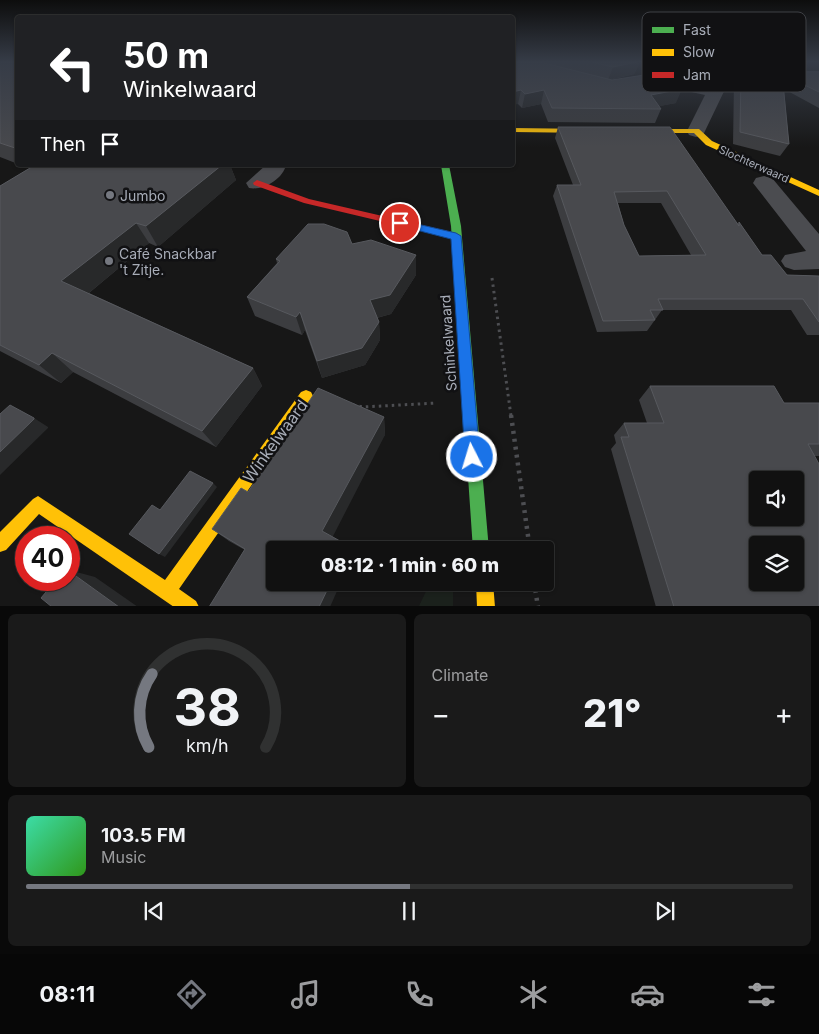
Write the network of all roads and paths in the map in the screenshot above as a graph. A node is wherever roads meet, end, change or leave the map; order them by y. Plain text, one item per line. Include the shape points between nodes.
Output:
1 (715, 92) edge
2 (515, 130) edge
3 (609, 131) edge
4 (628, 131) edge
5 (696, 131) junction
6 (446, 167) edge
7 (268, 170) edge
8 (764, 183) dead end
9 (819, 193) edge
10 (456, 236) junction
11 (819, 250) edge
12 (819, 260) edge
13 (794, 261) dead end
14 (491, 272) dead end
15 (306, 396) joint
16 (467, 401) junction
17 (480, 541) edge
18 (529, 541) edge
19 (0, 544) edge
20 (485, 591) edge
21 (536, 591) edge
22 (167, 592) junction
23 (190, 606) edge
24 (486, 606) edge
25 (538, 606) edge

1 - 5 street
2 - 3 street
4 - 5 street
5 - 9 street, Slochterwaard via 708,143
6 - 10 street, Schinkelwaard
7 - 10 street via 307,201
8 - 11 street, Slochterwaard
10 - 16 street, Schinkelwaard
12 - 13 street
14 - 18 path
15 - 16 path, Winkelwaard via 363,407
15 - 22 street, Winkelwaard
16 - 17 street, Schinkelwaard
19 - 22 street via 38,504
20 - 24 street
21 - 25 path
22 - 23 street

